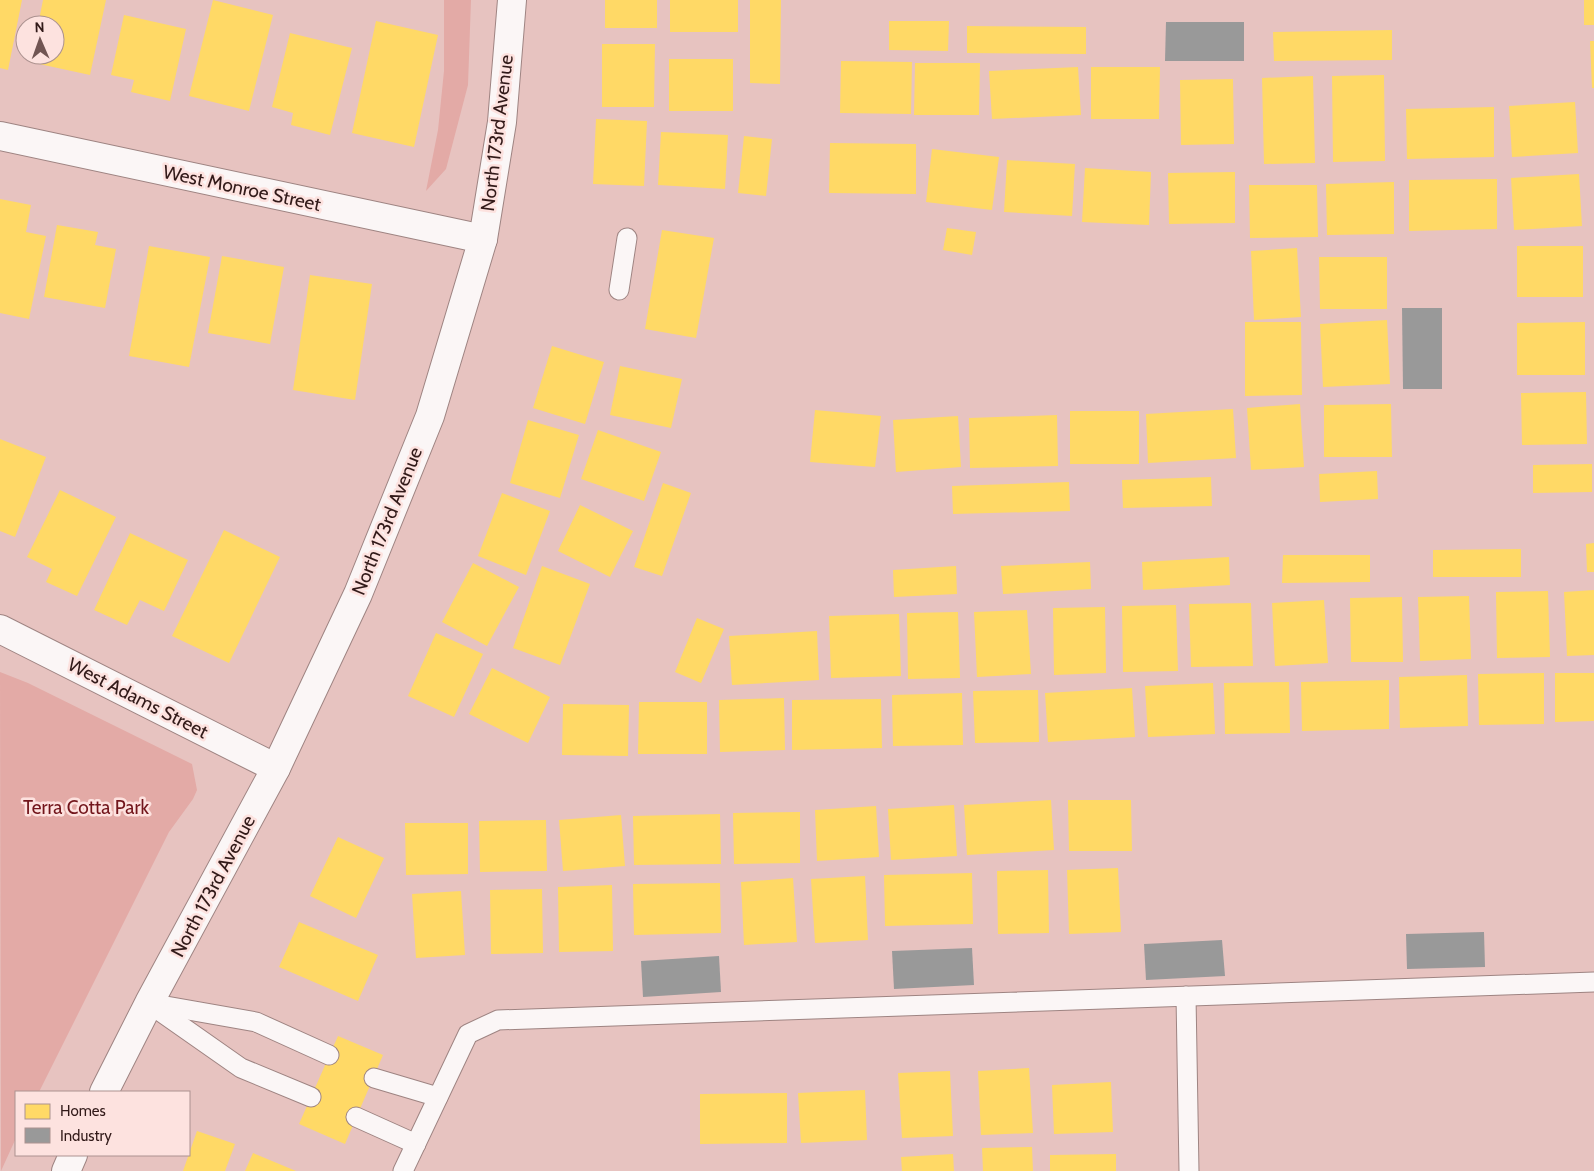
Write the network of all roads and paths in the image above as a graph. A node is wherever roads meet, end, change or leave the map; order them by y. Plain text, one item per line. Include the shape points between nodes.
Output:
1 (512, 0) edge
2 (0, 136) edge
3 (627, 238) dead end
4 (483, 240) junction
5 (619, 290) dead end
6 (0, 629) edge
7 (276, 768) junction
8 (1594, 982) edge
9 (1186, 996) junction
10 (149, 1003) junction
11 (329, 1055) dead end
12 (374, 1078) dead end
13 (105, 1091) edge
14 (311, 1097) dead end
15 (438, 1097) junction
16 (356, 1117) dead end
17 (416, 1144) junction
18 (73, 1156) edge
19 (66, 1171) edge
20 (403, 1171) edge
21 (1189, 1171) edge

1 - 4 street, North 173rd Avenue via 502,122
2 - 4 street, West Monroe Street
3 - 5 lane
4 - 7 street, North 173rd Avenue via 430,416 358,594
6 - 7 street, West Adams Street
7 - 10 street, North 173rd Avenue
8 - 9 lane
9 - 15 lane via 498,1020 468,1034
9 - 21 lane
10 - 11 lane via 256,1022
10 - 13 street, North 173rd Avenue
10 - 14 lane via 241,1068
12 - 15 lane
15 - 17 lane
16 - 17 lane
17 - 20 lane
18 - 19 street

